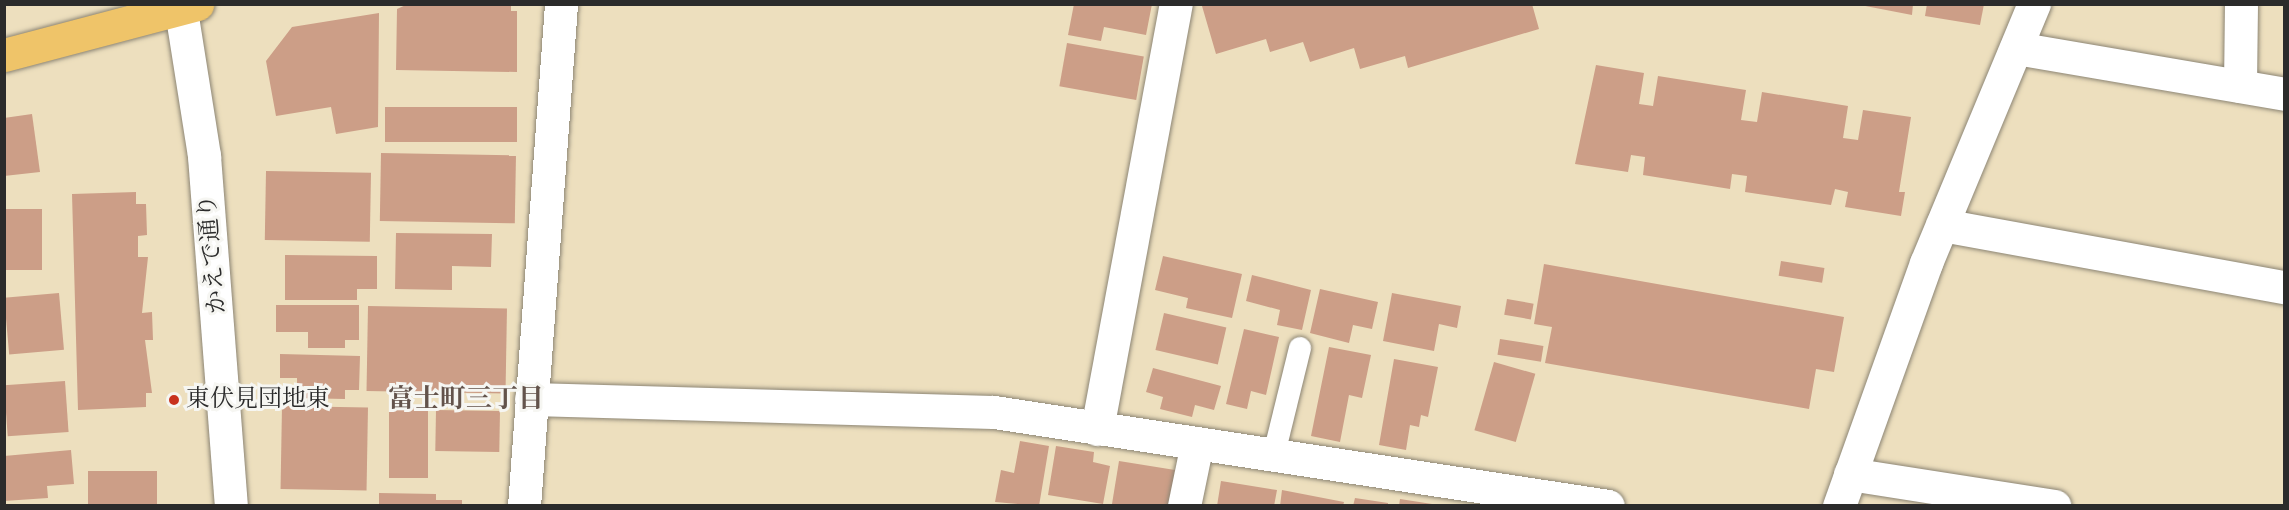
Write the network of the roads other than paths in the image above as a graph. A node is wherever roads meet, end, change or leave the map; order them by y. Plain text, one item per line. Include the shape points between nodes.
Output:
1 (561, 4) edge
2 (1176, 4) edge
3 (2034, 4) edge
4 (2241, 4) edge
5 (186, 6) edge
6 (2016, 48) junction
7 (4, 56) edge
8 (2240, 86) junction
9 (2284, 94) edge
10 (1942, 225) junction
11 (2284, 287) edge
12 (1300, 348) dead end
13 (531, 399) junction
14 (1097, 429) junction
15 (1197, 443) junction
16 (1274, 454) junction
17 (1850, 474) junction
18 (1599, 505) edge
19 (2050, 505) edge
20 (231, 506) edge
21 (524, 506) edge
22 (1184, 506) edge
23 (1839, 506) edge
24 (2055, 506) edge

1 - 13 street
2 - 14 street
3 - 6 street
4 - 8 street
5 - 7 main road
5 - 20 street, かえで通り via 204,156
6 - 8 street
6 - 10 street
8 - 9 street
10 - 11 street
10 - 17 street
12 - 16 lane
13 - 14 street via 994,412
13 - 21 street
14 - 15 street
15 - 16 street
15 - 22 street
16 - 18 street
17 - 19 street
17 - 23 street
19 - 24 street

